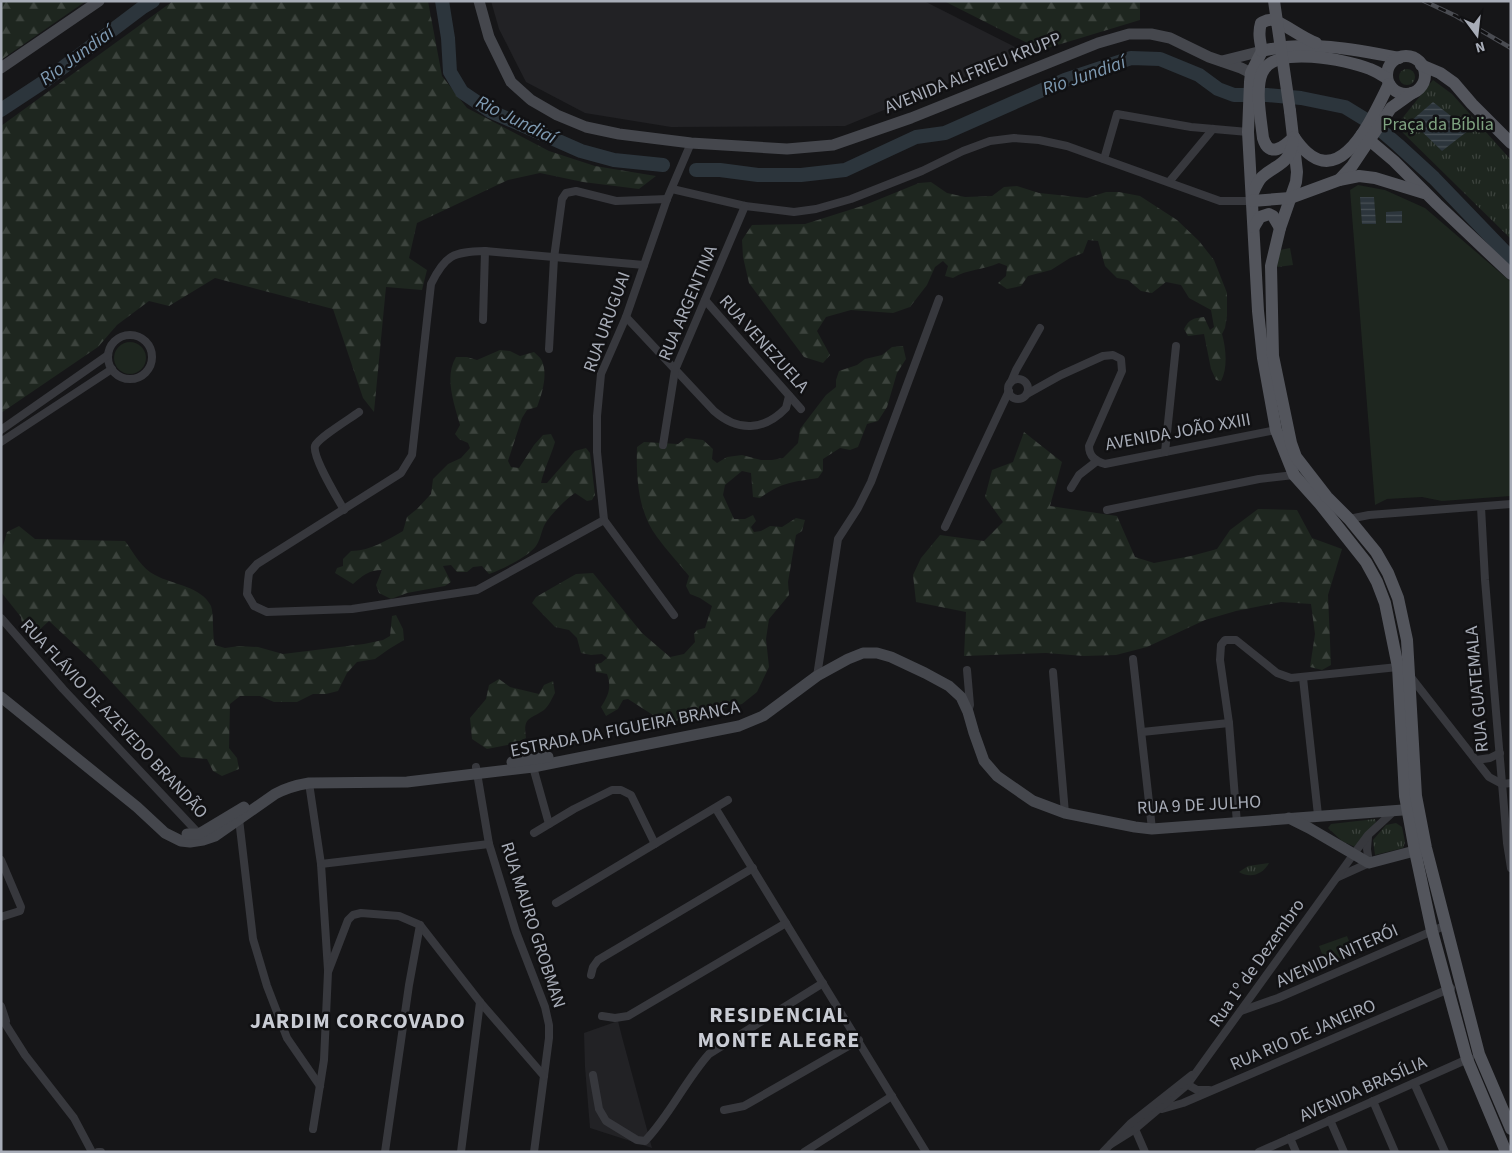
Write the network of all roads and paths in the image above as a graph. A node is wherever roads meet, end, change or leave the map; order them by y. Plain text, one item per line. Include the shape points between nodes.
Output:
1 (99, 1) edge
2 (479, 1) edge
3 (1274, 1) edge
4 (1327, 46) junction
5 (1262, 51) junction
6 (1399, 58) junction
7 (1222, 61) junction
8 (1421, 65) junction
9 (1, 68) edge
10 (1255, 81) junction
11 (1388, 81) junction
12 (1412, 93) junction
13 (1255, 110) junction
14 (1380, 115) junction
15 (1212, 129) junction
16 (1248, 132) junction
17 (1367, 136) junction
18 (1294, 137) junction
19 (691, 142) junction
20 (1511, 142) edge
21 (1104, 159) junction
22 (1339, 159) junction
23 (1339, 180) junction
24 (1169, 182) junction
25 (672, 189) junction
26 (1426, 194) junction
27 (1252, 198) junction
28 (1290, 198) junction
29 (667, 199) junction
30 (745, 206) junction
31 (1254, 227) junction
32 (1280, 228) junction
33 (485, 251) junction
34 (554, 258) junction
35 (644, 265) junction
36 (1511, 274) edge
37 (939, 299) dead end
38 (705, 300) junction
39 (626, 317) junction
40 (483, 320) dead end
41 (1040, 328) dead end
42 (1176, 346) dead end
43 (549, 349) dead end
44 (108, 355) junction
45 (1020, 364) junction
46 (112, 369) junction
47 (675, 370) junction
48 (1025, 381) junction
49 (1012, 382) junction
50 (1047, 382) junction
51 (1009, 391) junction
52 (1027, 394) junction
53 (789, 396) junction
54 (801, 409) dead end
55 (359, 412) dead end
56 (1, 430) edge
57 (1276, 430) junction
58 (1, 442) edge
59 (664, 445) dead end
60 (1165, 452) junction
61 (1097, 461) junction
62 (1294, 474) junction
63 (1071, 488) dead end
64 (1511, 504) edge
65 (1481, 507) junction
66 (344, 510) junction
67 (1107, 510) dead end
68 (1349, 519) junction
69 (604, 520) junction
70 (1334, 522) junction
71 (945, 527) dead end
72 (674, 615) dead end
73 (1, 618) edge
74 (1133, 659) dead end
75 (1398, 667) junction
76 (967, 670) dead end
77 (1052, 672) dead end
78 (817, 676) junction
79 (1410, 676) junction
80 (1303, 678) junction
81 (1, 697) edge
82 (968, 712) junction
83 (1229, 723) junction
84 (1142, 732) junction
85 (1500, 753) junction
86 (1476, 760) junction
87 (531, 764) junction
88 (477, 771) junction
89 (309, 783) junction
90 (1511, 783) edge
91 (1502, 784) junction
92 (728, 800) dead end
93 (716, 809) junction
94 (1406, 810) junction
95 (1065, 813) junction
96 (1318, 815) junction
97 (1288, 818) junction
98 (239, 819) junction
99 (1237, 823) junction
100 (549, 824) junction
101 (1152, 828) junction
102 (534, 833) dead end
103 (1368, 835) junction
104 (201, 837) junction
105 (1327, 839) junction
106 (489, 844) junction
107 (655, 844) junction
108 (1420, 849) junction
109 (1353, 855) junction
110 (1, 860) edge
111 (1370, 863) junction
112 (321, 864) junction
113 (753, 868) junction
114 (1511, 868) edge
115 (1338, 877) junction
116 (556, 903) dead end
117 (1, 917) edge
118 (786, 923) junction
119 (420, 924) junction
120 (1438, 928) junction
121 (328, 972) junction
122 (591, 975) dead end
123 (823, 983) junction
124 (1454, 986) junction
125 (480, 1002) junction
126 (1, 1006) edge
127 (1241, 1011) junction
128 (491, 1015) junction
129 (602, 1016) dead end
130 (1, 1017) edge
131 (7, 1026) junction
132 (476, 1027) junction
133 (858, 1040) junction
134 (1473, 1057) junction
135 (593, 1074) dead end
136 (544, 1076) junction
137 (1414, 1083) junction
138 (1188, 1085) junction
139 (320, 1086) junction
140 (1211, 1090) junction
141 (892, 1096) junction
142 (1189, 1100) junction
143 (1373, 1101) junction
144 (724, 1110) dead end
145 (1148, 1111) junction
146 (1157, 1111) junction
147 (1330, 1120) junction
148 (313, 1129) dead end
149 (1135, 1129) junction
150 (1511, 1129) edge
151 (1290, 1138) junction
152 (1111, 1144) junction
153 (92, 1152) edge
154 (385, 1152) edge
155 (461, 1152) edge
156 (534, 1152) edge
157 (804, 1152) edge
158 (926, 1152) edge
159 (1103, 1152) edge
160 (1144, 1152) edge
161 (1258, 1152) edge
162 (1296, 1152) edge
163 (1344, 1152) edge
164 (1395, 1152) edge
165 (1445, 1152) edge
166 (1506, 1152) edge

1 - 9 main road
2 - 19 main road, AVENIDA ALFRIEU KRUPP via 489,37 511,82 531,100 586,127
3 - 18 main road, bridge
4 - 5 main road via 1280,46
4 - 5 main road via 1272,20 1261,23 1259,29
4 - 6 main road
5 - 7 main road
5 - 10 main road
6 - 8 main road via 1411,58
6 - 11 main road via 1390,66
7 - 10 main road, AVENIDA ALFRIEU KRUPP
7 - 19 main road, AVENIDA ALFRIEU KRUPP via 1170,38 1129,34 1098,42 910,118 833,144 787,149
8 - 12 main road via 1424,81
8 - 20 main road via 1454,83
10 - 11 main road via 1272,61 1293,56 1347,62 1370,69
10 - 13 main road
11 - 12 main road via 1396,92
11 - 14 main road
12 - 14 main road
13 - 16 main road
13 - 18 main road via 1264,144 1269,148 1281,148
14 - 17 main road
15 - 16 street
15 - 21 street via 1117,114
15 - 24 street
16 - 27 main road
17 - 22 main road
17 - 23 main road via 1352,166
17 - 26 main road
18 - 22 main road via 1313,157
18 - 27 main road via 1289,155 1262,177
18 - 28 main road via 1297,172
19 - 25 street, RUA URUGUAI
21 - 24 street
21 - 30 street via 1040,140 1014,138 990,141 851,200 794,212
22 - 23 main road
23 - 26 main road via 1359,176 1375,178
23 - 28 main road
24 - 27 street via 1220,201
25 - 29 street, RUA URUGUAI
25 - 30 street
26 - 36 main road
27 - 28 main road
27 - 31 main road
28 - 32 main road
29 - 34 street via 616,201 576,191 566,193 562,199
29 - 35 street, RUA URUGUAI
30 - 38 street, RUA ARGENTINA
31 - 32 main road via 1260,217 1269,214
31 - 57 main road via 1263,358
32 - 68 main road via 1271,266 1273,356 1291,443 1296,457
33 - 34 street
33 - 40 street
33 - 66 street via 460,253 448,258 431,284 412,455 401,473
34 - 35 street
34 - 43 street
35 - 39 street, RUA URUGUAI
37 - 78 street via 871,482 838,539
38 - 47 street, RUA ARGENTINA
38 - 53 street, RUA VENEZUELA
39 - 47 street
39 - 69 street, RUA URUGUAI via 601,374 597,452
41 - 45 street
42 - 60 street
44 - 46 street
44 - 46 street via 114,343 125,336 144,340 151,351 150,365 142,375 129,379
44 - 56 street
45 - 48 street
45 - 49 street
46 - 58 street
47 - 53 street via 722,418 748,426 766,424 782,413
47 - 59 street, RUA ARGENTINA
48 - 49 street via 1018,379
48 - 50 street, AVENIDA JOÃO XXIII
48 - 52 street
49 - 51 street
50 - 52 street, AVENIDA JOÃO XXIII
50 - 61 street, AVENIDA JOÃO XXIII via 1103,356 1113,355 1120,359 1122,371 1089,446 1089,452
51 - 52 street via 1017,398
51 - 71 street
53 - 54 street, RUA VENEZUELA
55 - 66 street via 320,439 316,446 316,457
57 - 60 street, AVENIDA JOÃO XXIII
57 - 62 main road
60 - 61 street, AVENIDA JOÃO XXIII via 1105,464
61 - 63 street via 1080,475
62 - 67 street
62 - 70 main road
64 - 65 street
65 - 68 street
65 - 85 street, RUA GUATEMALA
66 - 69 street via 257,564 249,573 246,594 254,606 267,612 352,609 477,590
68 - 70 main road
68 - 79 main road via 1376,552 1398,598 1407,640
69 - 72 street
70 - 75 main road via 1366,562 1377,582 1385,603
73 - 104 street, RUA FLÁVIO DE AZEVEDO BRANDÃO
74 - 84 street
75 - 80 street
75 - 94 main road
76 - 82 street, RUA 9 DE JULHO
77 - 95 street
78 - 82 main road, ESTRADA DA FIGUEIRA BRANCA via 863,653 877,653 949,686 961,697
78 - 87 main road, ESTRADA DA FIGUEIRA BRANCA via 763,716 739,726 607,753
79 - 86 street
79 - 94 main road
80 - 83 street via 1277,673 1236,640 1225,640 1221,645 1220,660
80 - 96 street
81 - 104 main road, ESTRADA DA FIGUEIRA BRANCA via 165,832 181,841 190,842
82 - 95 main road, RUA 9 DE JULHO via 984,762 997,776 1033,801
83 - 84 street
83 - 99 street
84 - 101 street
85 - 86 street
85 - 91 street, RUA GUATEMALA
86 - 91 street via 1489,777
87 - 88 main road, ESTRADA DA FIGUEIRA BRANCA
87 - 100 street
88 - 89 main road, ESTRADA DA FIGUEIRA BRANCA via 407,782
88 - 104 main road via 287,781 268,790
88 - 106 street, RUA MAURO GROBMAN
89 - 98 main road, ESTRADA DA FIGUEIRA BRANCA via 285,788
89 - 112 street
90 - 91 street
91 - 114 street, RUA GUATEMALA
92 - 93 street
93 - 107 street
93 - 113 street
94 - 96 main road, RUA 9 DE JULHO
94 - 103 street, Rua 1º de Dezembro
94 - 108 main road
95 - 101 main road, RUA 9 DE JULHO
96 - 97 main road, RUA 9 DE JULHO
96 - 105 main road
97 - 99 main road, RUA 9 DE JULHO
97 - 105 main road
98 - 104 main road, ESTRADA DA FIGUEIRA BRANCA via 216,836
98 - 139 street via 252,940 287,1038
99 - 101 main road, RUA 9 DE JULHO
100 - 102 street
100 - 107 street via 612,790 621,790 631,795
103 - 109 street, Rua 1º de Dezembro
103 - 111 street
105 - 109 main road
106 - 112 street
106 - 136 street, RUA MAURO GROBMAN via 516,932 550,1025
107 - 116 street
108 - 111 main road
108 - 120 main road
109 - 111 main road
109 - 115 street, Rua 1º de Dezembro
110 - 117 street via 20,907 20,911
111 - 115 street
112 - 121 street
113 - 118 street
113 - 122 street via 598,960
115 - 127 street, Rua 1º de Dezembro
118 - 123 street
118 - 129 street via 628,1016
119 - 121 street via 399,916 361,913 353,916 348,920
119 - 125 street
119 - 154 street
120 - 124 main road
120 - 127 street, AVENIDA NITERÓI
121 - 139 street
123 - 133 street
123 - 135 street via 709,1054 645,1141 637,1140 606,1121 598,1109
124 - 134 main road
124 - 140 street, RUA RIO DE JANEIRO
125 - 128 street
125 - 132 street
126 - 131 street
127 - 138 street, Rua 1º de Dezembro
128 - 132 street
128 - 136 street
130 - 131 street
131 - 153 street via 25,1055 74,1118
132 - 155 street
133 - 141 street
133 - 144 street via 744,1106
134 - 137 street, AVENIDA BRASÍLIA
134 - 150 main road
134 - 166 main road
136 - 156 street, RUA MAURO GROBMAN
137 - 143 street, AVENIDA BRASÍLIA
137 - 165 street
138 - 140 street
138 - 142 street
138 - 145 street, Rua 1º de Dezembro
138 - 146 street, Rua 1º de Dezembro
139 - 148 street
140 - 142 street, RUA RIO DE JANEIRO
141 - 157 street
141 - 158 street
142 - 146 street, RUA RIO DE JANEIRO
143 - 147 street, AVENIDA BRASÍLIA
143 - 164 street
145 - 149 street
145 - 152 street, Rua 1º de Dezembro
146 - 149 street, Rua 1º de Dezembro
147 - 151 street, AVENIDA BRASÍLIA
147 - 163 street
149 - 152 street, Rua 1º de Dezembro
149 - 160 street
151 - 161 street, AVENIDA BRASÍLIA
151 - 162 street
152 - 159 street, Rua 1º de Dezembro

